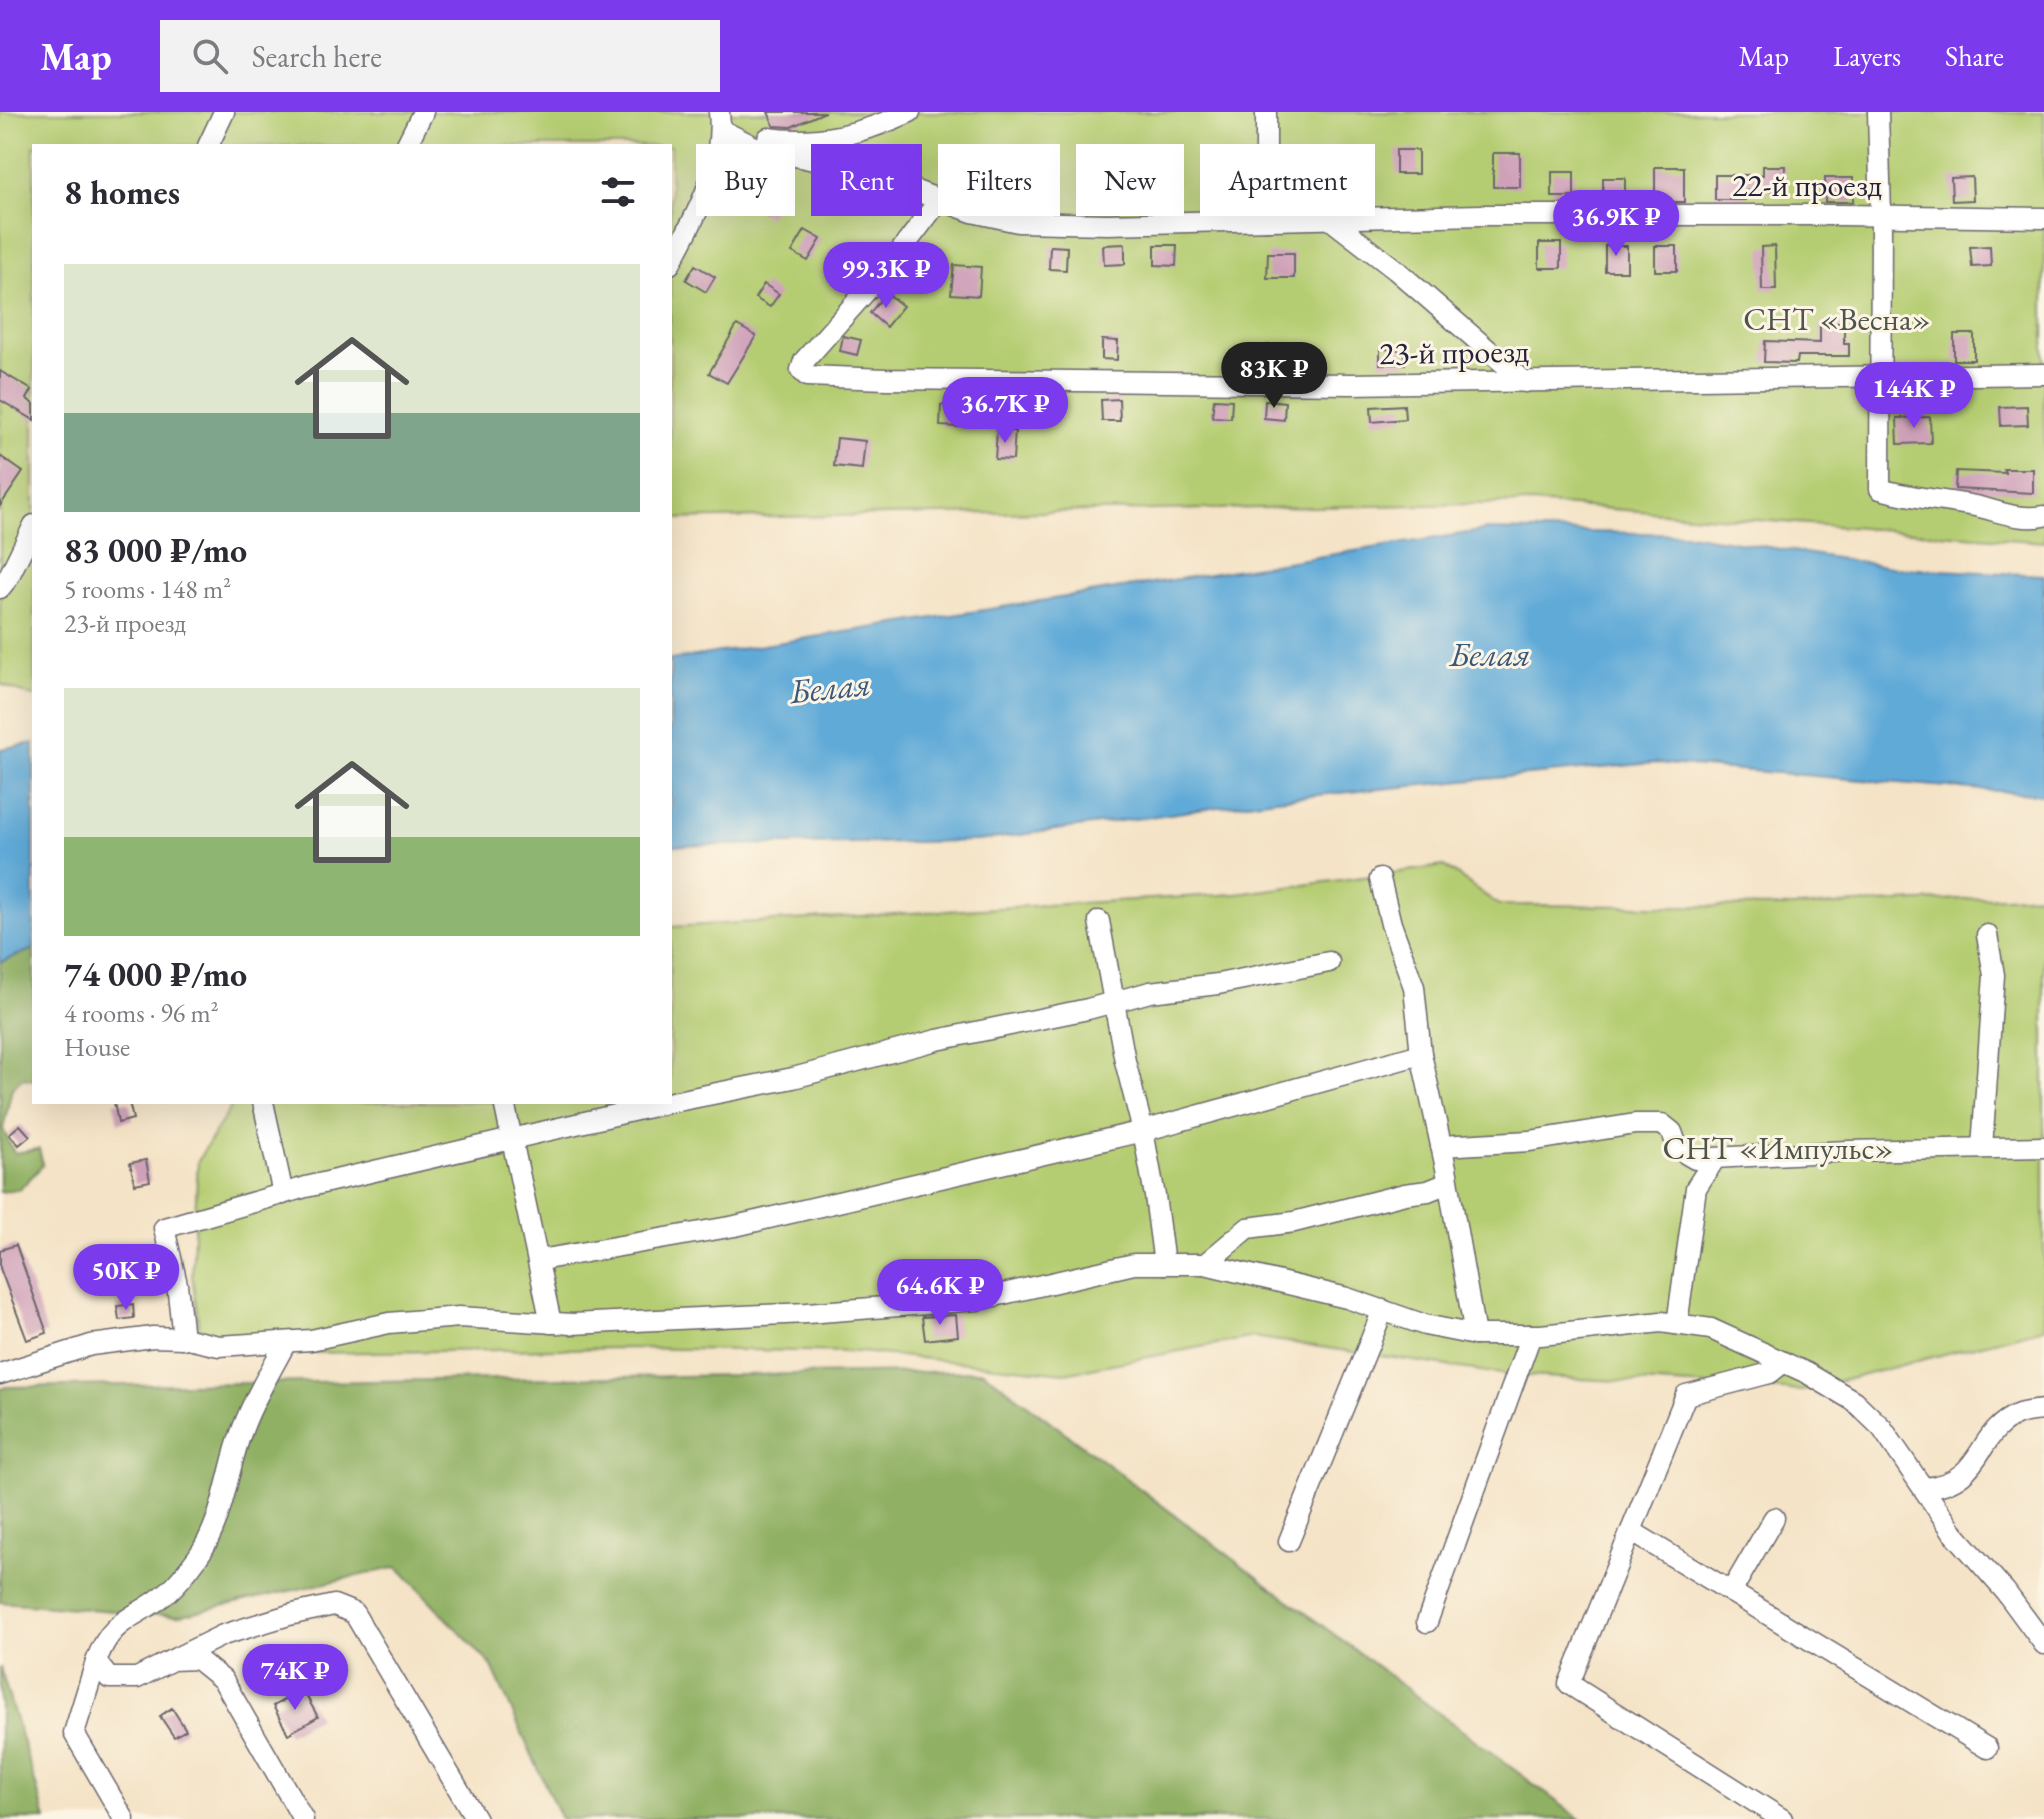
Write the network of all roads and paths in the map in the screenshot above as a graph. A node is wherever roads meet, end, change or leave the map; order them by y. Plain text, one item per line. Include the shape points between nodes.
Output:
1 (224, 112) edge
2 (423, 112) edge
3 (910, 112) edge
4 (1266, 112) edge
5 (1878, 112) edge
6 (720, 121) edge
7 (209, 144) edge
8 (407, 144) edge
9 (938, 198) edge
10 (938, 202) edge
11 (1881, 215) junction
12 (990, 216) edge
13 (2044, 218) edge
14 (1330, 219) junction
15 (1266, 220) junction
16 (672, 260) edge
17 (2044, 374) edge
18 (1880, 376) junction
19 (1525, 382) junction
20 (2044, 516) edge
21 (32, 529) edge
22 (0, 588) edge
23 (1380, 879) dead end
24 (1099, 921) dead end
25 (1987, 935) dead end
26 (1329, 962) dead end
27 (1115, 1002) junction
28 (1421, 1054) junction
29 (672, 1102) edge
30 (263, 1104) edge
31 (504, 1104) edge
32 (662, 1104) edge
33 (1143, 1131) junction
34 (512, 1140) junction
35 (1441, 1146) junction
36 (2044, 1147) edge
37 (1982, 1148) junction
38 (1714, 1160) junction
39 (1448, 1183) junction
40 (283, 1194) junction
41 (540, 1260) junction
42 (1164, 1264) junction
43 (1205, 1264) junction
44 (1383, 1310) junction
45 (551, 1323) junction
46 (1677, 1324) junction
47 (1475, 1335) junction
48 (1531, 1335) junction
49 (183, 1338) junction
50 (286, 1342) junction
51 (1784, 1362) junction
52 (0, 1374) edge
53 (2044, 1410) edge
54 (1924, 1488) junction
55 (1774, 1518) dead end
56 (1631, 1531) junction
57 (1289, 1541) dead end
58 (1731, 1592) junction
59 (1427, 1622) dead end
60 (2044, 1644) edge
61 (172, 1660) junction
62 (96, 1662) junction
63 (1987, 1748) dead end
64 (124, 1819) edge
65 (303, 1819) edge
66 (476, 1819) edge
67 (1782, 1819) edge

1 - 7 street
2 - 8 street
3 - 6 street via 853,135 795,142
4 - 15 street
5 - 11 street
6 - 9 street, 22-й проезд via 757,148
6 - 16 street via 713,173
10 - 19 street, 23-й проезд via 804,361 801,370 807,376
11 - 13 street, 22-й проезд
11 - 14 street, 22-й проезд
11 - 18 street
12 - 15 street, 22-й проезд via 1018,222 1107,224
14 - 15 street, 22-й проезд
14 - 19 street
17 - 18 street, 23-й проезд
18 - 19 street, 23-й проезд
18 - 20 street via 1880,489 2008,516
21 - 22 street
23 - 28 street via 1414,987
24 - 27 street
25 - 37 street via 1994,975
26 - 27 street
27 - 29 street
27 - 33 street
28 - 33 street
28 - 35 street
30 - 40 street
31 - 34 street
32 - 34 street
33 - 41 street via 735,1226
33 - 42 street
34 - 40 street
34 - 41 street
35 - 38 street via 1662,1124 1672,1132 1678,1149 1695,1159
35 - 39 street
36 - 37 street
37 - 38 street
38 - 46 street via 1696,1188
39 - 43 street via 1294,1222 1248,1228
39 - 47 street
40 - 49 street via 164,1228
41 - 45 street
42 - 43 street
42 - 45 street via 1134,1264 977,1300
43 - 44 street
44 - 47 street
44 - 57 street
45 - 50 street via 459,1317 389,1323
46 - 48 street
46 - 51 street via 1711,1329
47 - 48 street
48 - 59 street
49 - 50 street via 219,1346
49 - 52 street via 91,1345
50 - 62 street via 238,1441 214,1530 168,1592 103,1640
51 - 54 street via 1854,1401 1882,1428
51 - 56 street via 1770,1373 1686,1395
53 - 54 street via 2004,1423 1972,1468 1954,1482
54 - 60 street
55 - 58 street
56 - 58 street
56 - 67 street via 1569,1684
58 - 63 street
61 - 62 street via 137,1678 109,1678
61 - 65 street via 197,1659 223,1680
61 - 66 street via 223,1635 289,1615 334,1605 354,1613
62 - 64 street via 74,1733

